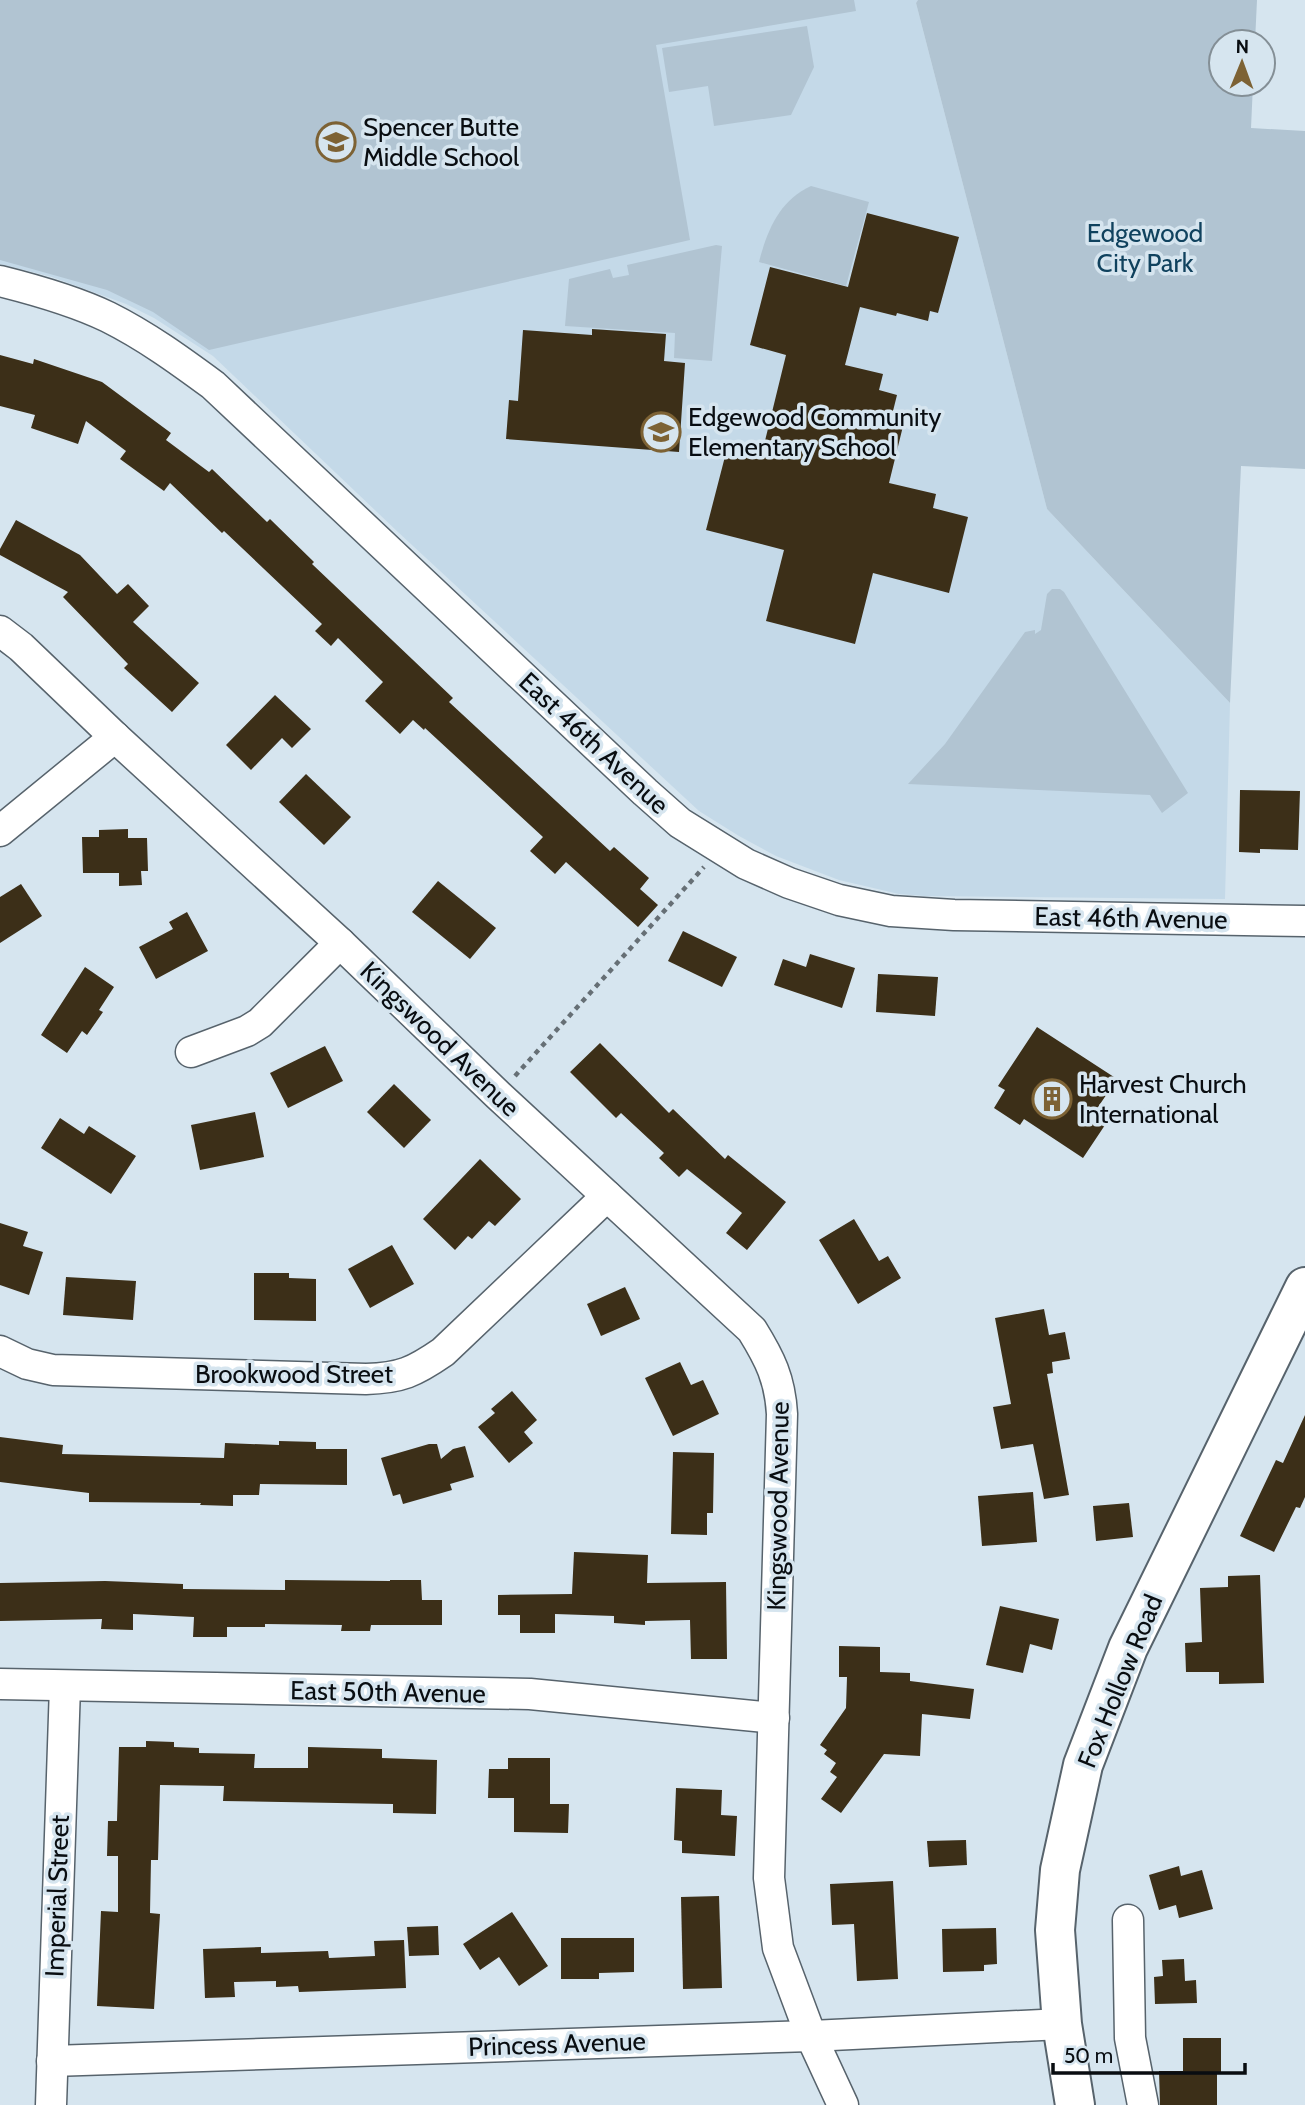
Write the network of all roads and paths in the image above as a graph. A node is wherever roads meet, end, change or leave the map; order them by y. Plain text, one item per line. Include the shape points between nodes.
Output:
1 (0, 281) edge
2 (0, 631) edge
3 (115, 737) junction
4 (0, 831) edge
5 (721, 848) junction
6 (1305, 921) edge
7 (340, 943) junction
8 (191, 1052) dead end
9 (498, 1095) junction
10 (607, 1196) junction
11 (1299, 1314) edge
12 (0, 1351) edge
13 (0, 1684) edge
14 (65, 1686) junction
15 (774, 1718) junction
16 (1128, 1920) dead end
17 (1062, 2024) junction
18 (811, 2036) junction
19 (52, 2061) junction
20 (51, 2105) edge
21 (843, 2105) edge
22 (1075, 2105) edge
23 (1143, 2105) edge

1 - 5 street, East 46th Avenue via 106,316 159,346 213,385 645,792 680,823
2 - 3 street, Kingswood Avenue
3 - 4 street
3 - 7 street, Kingswood Avenue
5 - 6 street, East 46th Avenue via 789,883 891,911
5 - 9 path
7 - 8 street, Kingswood Avenue via 260,1023
7 - 9 street, Kingswood Avenue
9 - 10 street, Kingswood Avenue
10 - 12 street, Brookwood Street via 443,1352 412,1372 391,1378 66,1371 27,1364
10 - 15 street, Kingswood Avenue via 752,1331 775,1372 782,1413
11 - 17 main road, Fox Hollow Road via 1128,1648 1083,1765 1060,1870 1055,1930
13 - 14 street, East 50th Avenue
14 - 15 street, East 50th Avenue via 530,1694
14 - 19 street, Imperial Street
15 - 18 street, Kingswood Avenue via 769,1878 778,1948
16 - 23 street via 1130,2038
17 - 18 street, Princess Avenue
17 - 22 main road, Fox Hollow Road
18 - 19 street, Princess Avenue
18 - 21 street, Kingswood Avenue
19 - 20 street, Imperial Street

